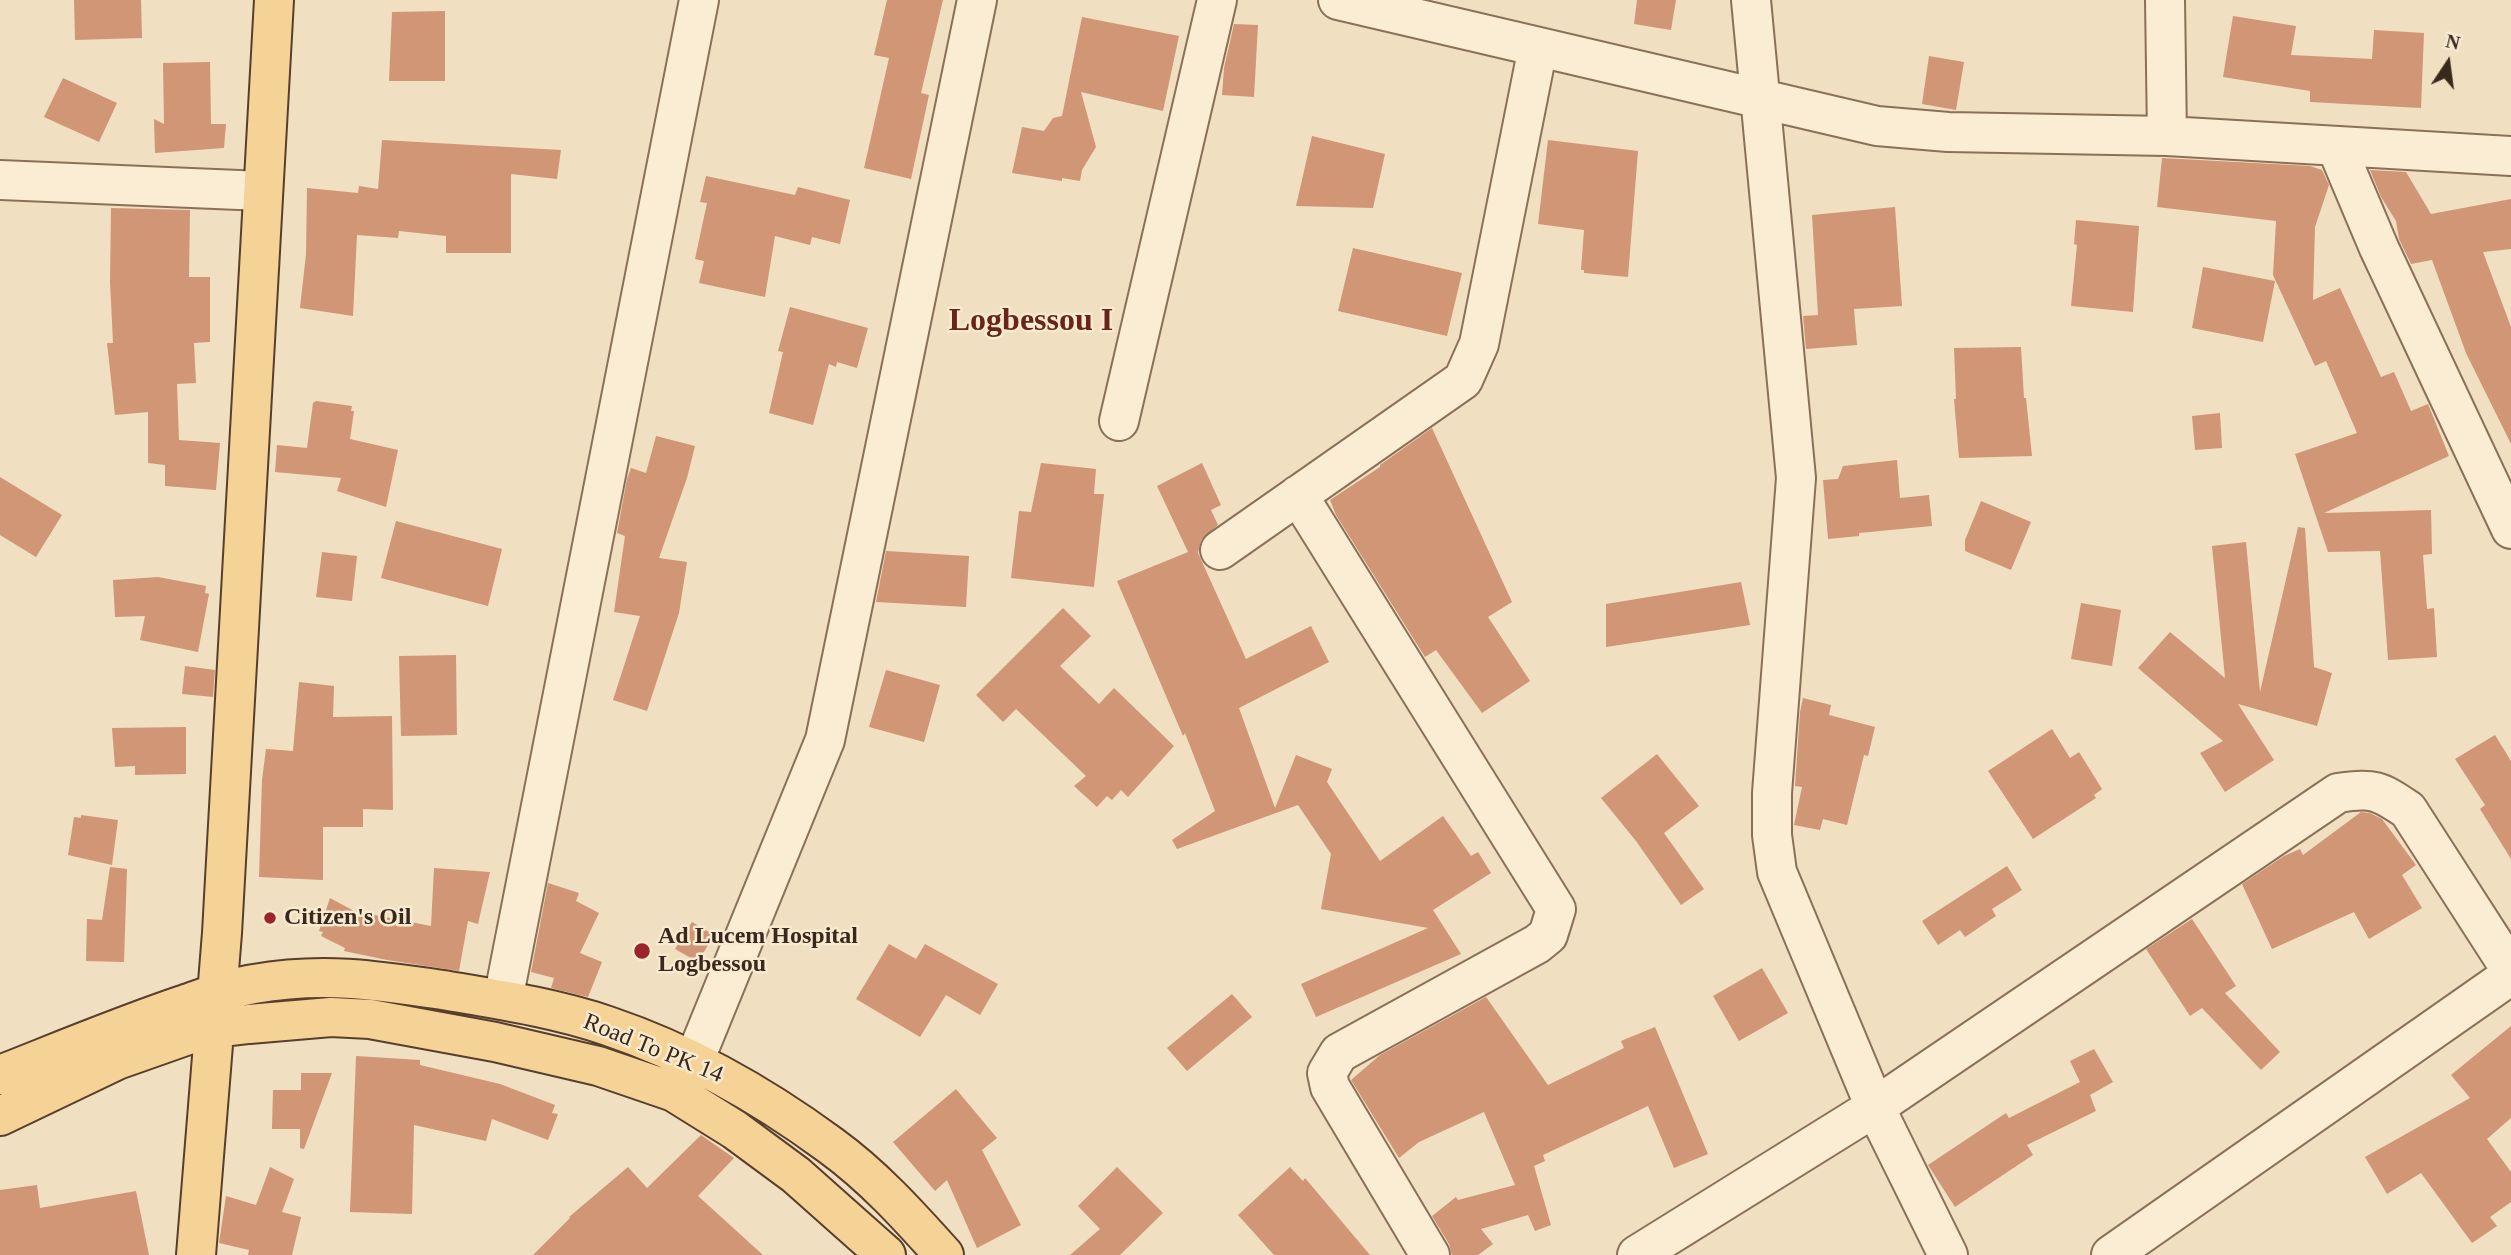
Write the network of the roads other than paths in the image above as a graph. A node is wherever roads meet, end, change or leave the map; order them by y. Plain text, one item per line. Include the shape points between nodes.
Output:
1 (274, 0) edge
2 (699, 0) edge
3 (977, 0) edge
4 (1217, 0) edge
5 (1338, 0) edge
6 (1751, 0) edge
7 (2165, 0) edge
8 (1538, 47) junction
9 (1759, 98) junction
10 (2167, 136) junction
11 (2336, 146) junction
12 (2511, 156) edge
13 (0, 180) edge
14 (263, 191) junction
15 (1119, 421) dead end
16 (1298, 495) junction
17 (2511, 529) edge
18 (1220, 550) dead end
19 (2511, 972) edge
20 (503, 1000) junction
21 (217, 1010) junction
22 (694, 1060) junction
23 (0, 1075) edge
24 (1875, 1107) junction
25 (0, 1116) edge
26 (196, 1255) edge
27 (886, 1255) edge
28 (944, 1255) edge
29 (1429, 1255) edge
30 (1637, 1255) edge
31 (1948, 1255) edge
32 (2111, 1255) edge

1 - 14 main road
2 - 20 street
3 - 22 street via 825,740
4 - 15 street
5 - 8 street
6 - 9 street
7 - 10 street
8 - 9 street
8 - 16 street via 1479,344 1463,380
9 - 10 street via 1877,126
9 - 24 street via 1796,478 1772,835 1777,872
10 - 11 street
11 - 12 street
11 - 17 street
13 - 14 street
14 - 21 main road
16 - 18 street
16 - 29 street via 1556,909 1548,935 1537,944 1339,1053 1327,1073 1330,1087
19 - 24 street via 2408,810 2382,793 2361,789 2338,793
19 - 32 street
20 - 21 main road, Road To PK 14 via 332,976 254,984
20 - 22 main road, Road To PK 14 via 606,1025
21 - 23 main road via 155,1014
21 - 25 main road via 166,1041
21 - 26 main road
21 - 27 main road, Road To PK 14 via 307,1019 370,1019 598,1066 674,1092 796,1175
22 - 28 main road, Road To PK 14 via 832,1146 901,1207
24 - 30 street
24 - 31 street

